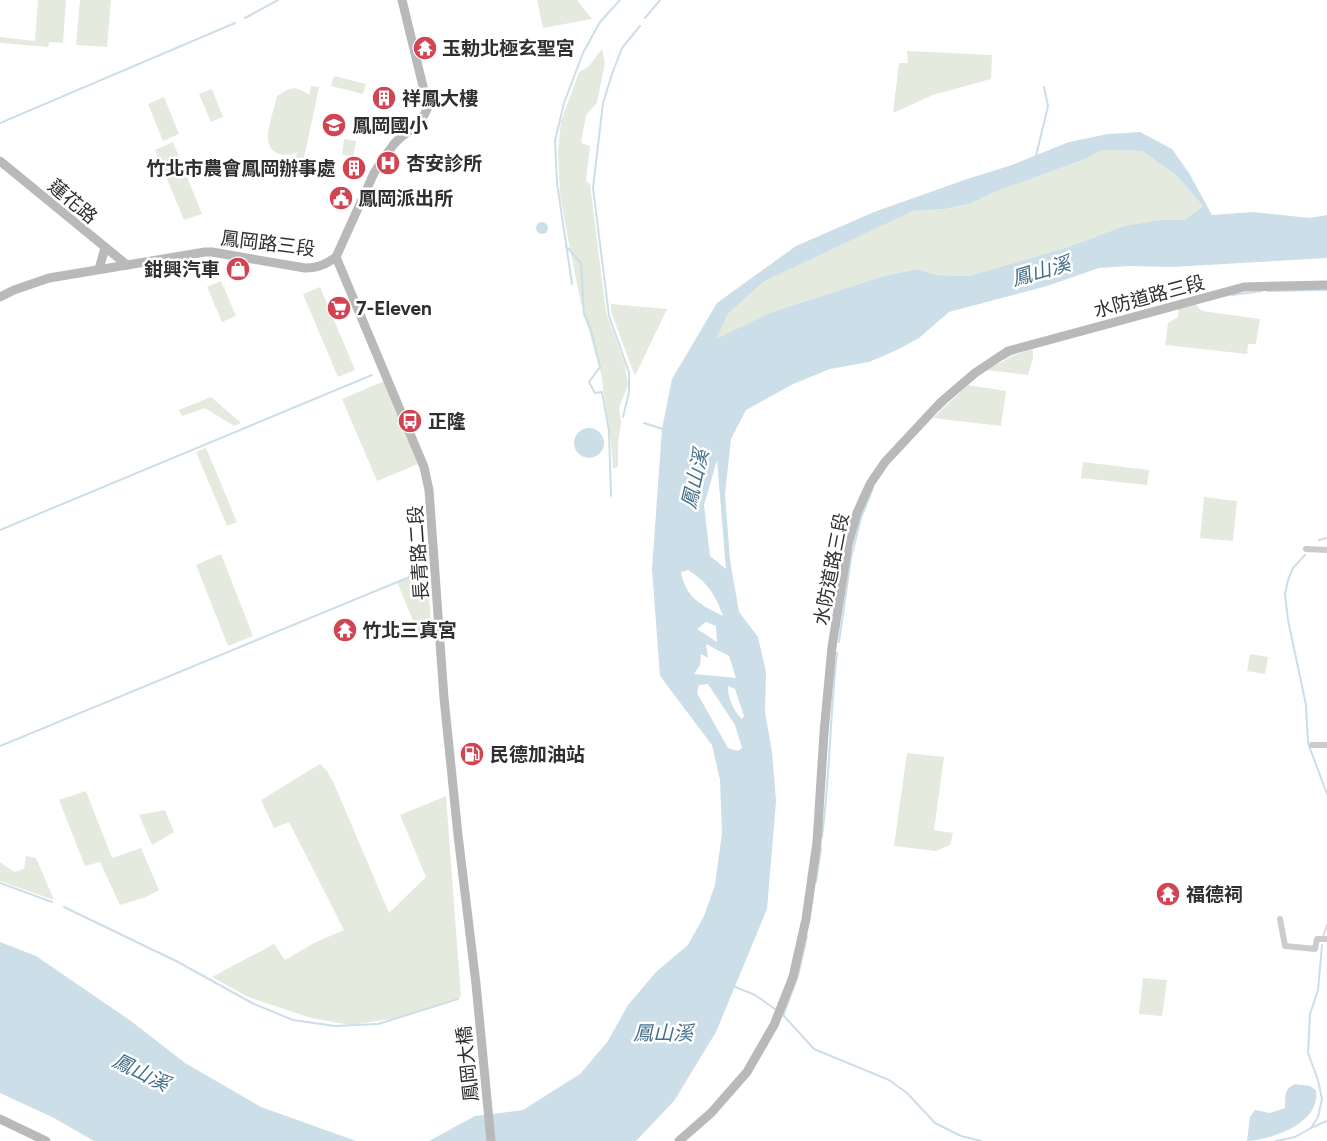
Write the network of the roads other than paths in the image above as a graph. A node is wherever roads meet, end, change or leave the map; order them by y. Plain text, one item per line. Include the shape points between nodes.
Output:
1 (402, 0) edge
2 (0, 161) edge
3 (105, 248) junction
4 (336, 257) junction
5 (127, 265) junction
6 (99, 269) junction
7 (1327, 285) edge
8 (0, 297) edge
9 (1306, 550) dead end
10 (1327, 550) edge
11 (1312, 745) dead end
12 (1327, 745) edge
13 (1280, 919) dead end
14 (1327, 939) edge
15 (476, 984) joint
16 (0, 1119) edge
17 (46, 1141) edge
18 (491, 1141) edge
19 (679, 1141) edge

1 - 4 street, 鳳岡路三段 via 428,107 418,126 396,143 374,173
2 - 3 street, 蓮花路
3 - 5 street, 蓮花路
3 - 6 street
4 - 5 street, 鳳岡路三段 via 314,268 212,252
4 - 15 street, 長青路二段 via 424,467 429,490 444,698
5 - 6 street, 鳳岡路三段
6 - 8 street, 鳳岡路三段 via 49,278
7 - 19 street, 水防道路三段 via 1244,287 1008,351 974,373 940,403 885,462 860,506 848,545 832,647 817,842 806,919 793,978 774,1025 747,1072 711,1113
9 - 10 street
11 - 12 street
13 - 14 street via 1285,946 1315,949 1317,939
15 - 18 street, 鳳岡大橋
16 - 17 street

